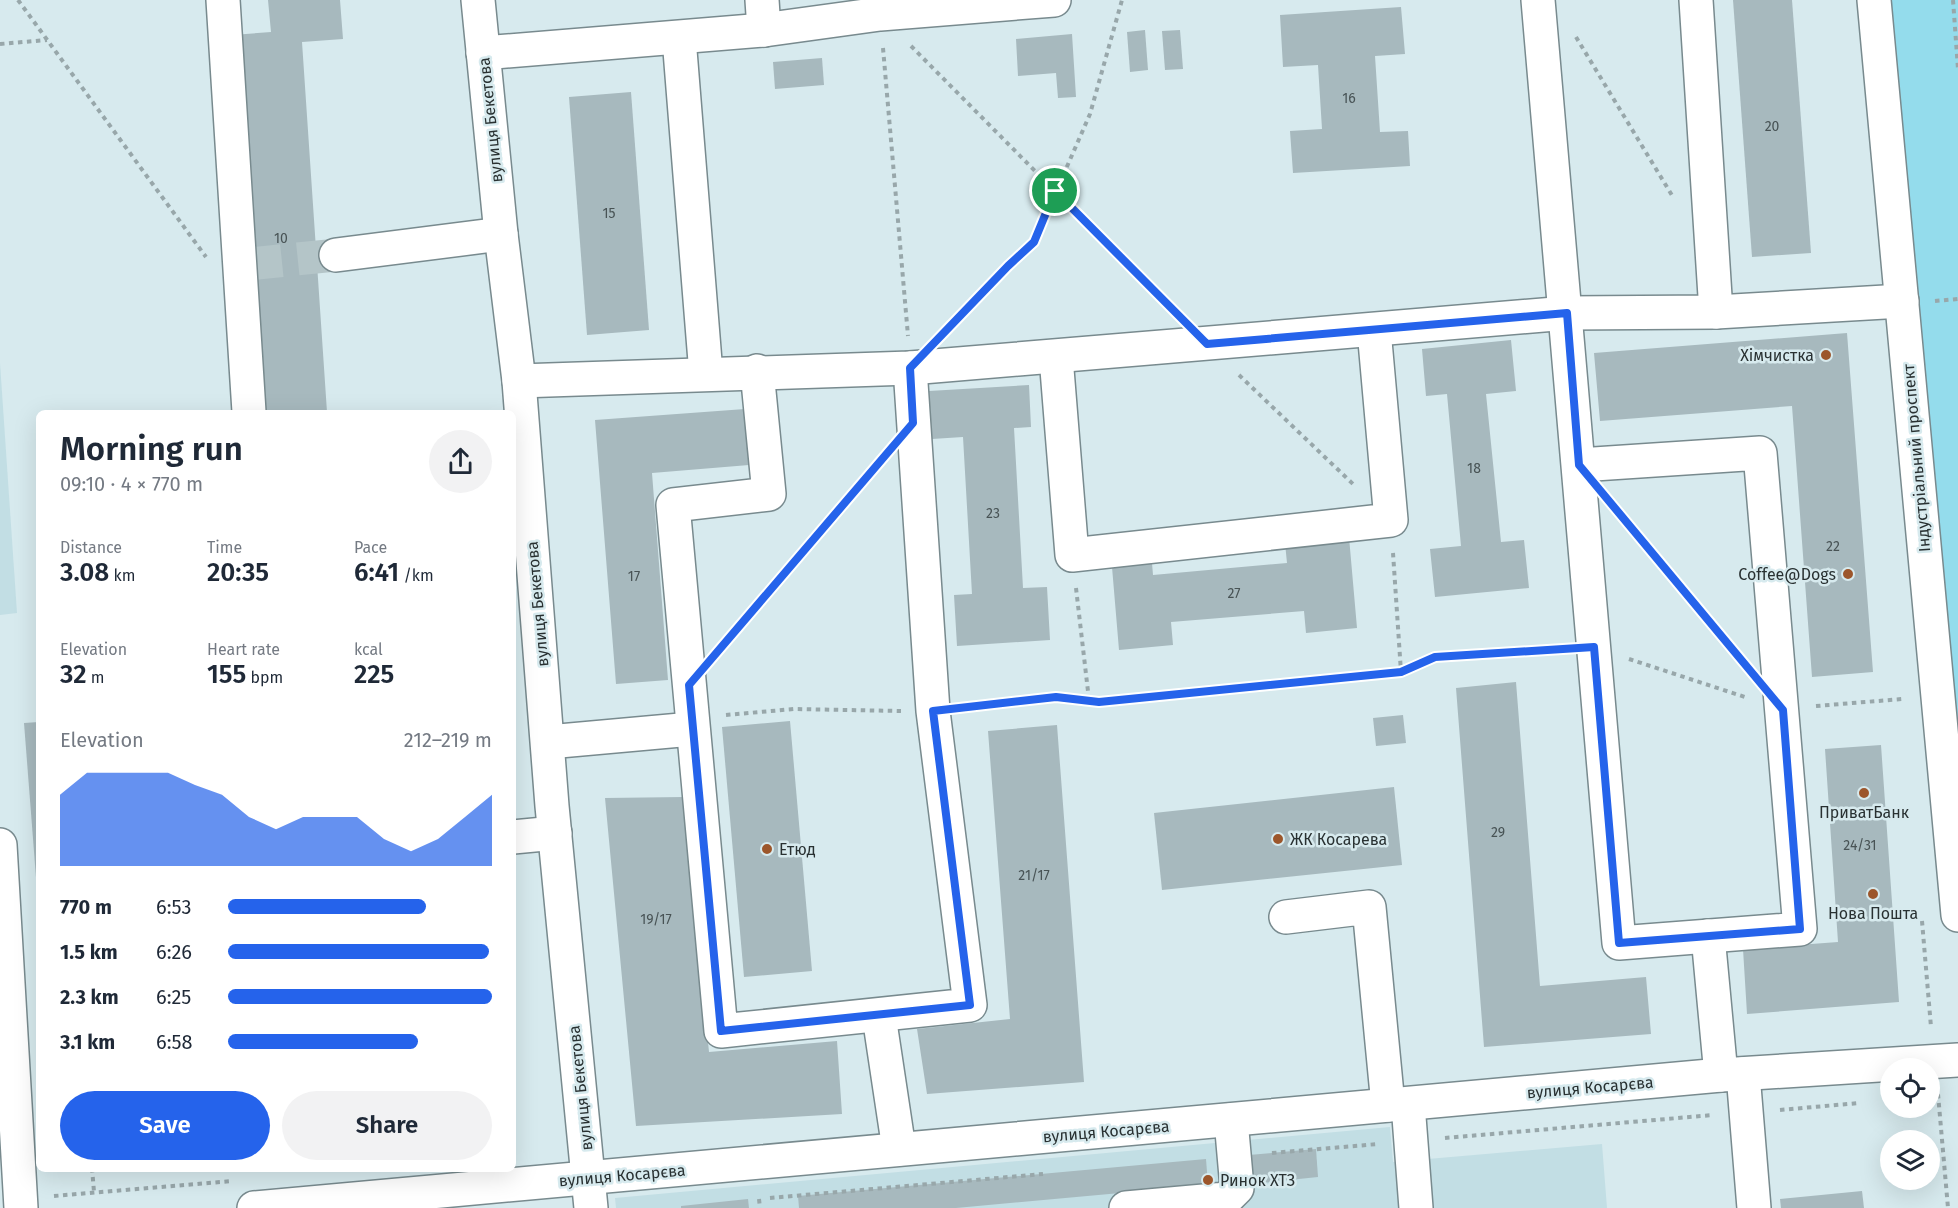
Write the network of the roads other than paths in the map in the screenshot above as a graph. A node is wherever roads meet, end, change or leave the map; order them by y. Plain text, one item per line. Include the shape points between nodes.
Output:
1 (223, 0) edge
2 (478, 0) edge
3 (1538, 0) edge
4 (1696, 0) edge
5 (1874, 0) edge
6 (1034, 1) edge
7 (880, 7) edge
8 (763, 15) edge
9 (679, 38) junction
10 (483, 53) junction
11 (501, 234) junction
12 (336, 255) tunnel mouth
13 (1902, 300) junction
14 (1716, 312) junction
15 (1567, 313) junction
16 (1374, 330) junction
17 (1056, 357) junction
18 (910, 368) junction
19 (757, 371) junction
20 (706, 374) junction
21 (519, 381) junction
22 (249, 410) edge
23 (1579, 465) junction
24 (692, 729) junction
25 (548, 742) junction
26 (555, 833) junction
27 (516, 837) edge
28 (0, 845) edge
29 (0, 852) edge
30 (1958, 915) edge
31 (1286, 917) dead end
32 (1708, 936) junction
33 (879, 1016) junction
34 (1946, 1060) edge
35 (1732, 1075) junction
36 (1398, 1104) junction
37 (1231, 1119) junction
38 (899, 1149) junction
39 (590, 1193) edge
40 (401, 1201) edge
41 (21, 1203) edge
42 (254, 1208) edge
43 (1126, 1208) edge
44 (1416, 1208) edge
45 (1754, 1208) edge

1 - 22 street via 244,265
2 - 10 street, вулиця Бекетова
3 - 15 street
4 - 14 street
5 - 13 street, Індустріальний проспект
6 - 7 street
7 - 8 street
8 - 9 street
9 - 10 street
9 - 20 street
10 - 11 street, вулиця Бекетова
11 - 12 street
11 - 21 street, вулиця Бекетова
13 - 14 street
13 - 30 street, Індустріальний проспект
14 - 15 street
15 - 16 street
15 - 23 street
16 - 17 street
16 - 17 street via 1391,520 1072,555
17 - 18 street
18 - 19 street
18 - 33 street via 933,711 970,1005
19 - 20 street
19 - 24 street via 769,494 673,505
20 - 21 street
21 - 25 street, вулиця Бекетова
23 - 32 street via 1619,943
23 - 32 street via 1760,453 1800,929
24 - 25 street
24 - 33 street via 721,1031
25 - 26 street, вулиця Бекетова
26 - 27 street
26 - 39 street, вулиця Бекетова
28 - 29 street
29 - 41 street
31 - 36 street via 1369,907
32 - 35 street
33 - 38 street
34 - 35 street, вулиця Косарєва
35 - 36 street, вулиця Косарєва
35 - 45 street via 1746,1113
36 - 37 street, вулиця Косарєва
36 - 44 street
37 - 38 street, вулиця Косарєва
37 - 43 street via 1237,1188 1226,1198
38 - 39 street, вулиця Косарєва
39 - 40 street, вулиця Косарєва
40 - 42 street, вулиця Косарєва

